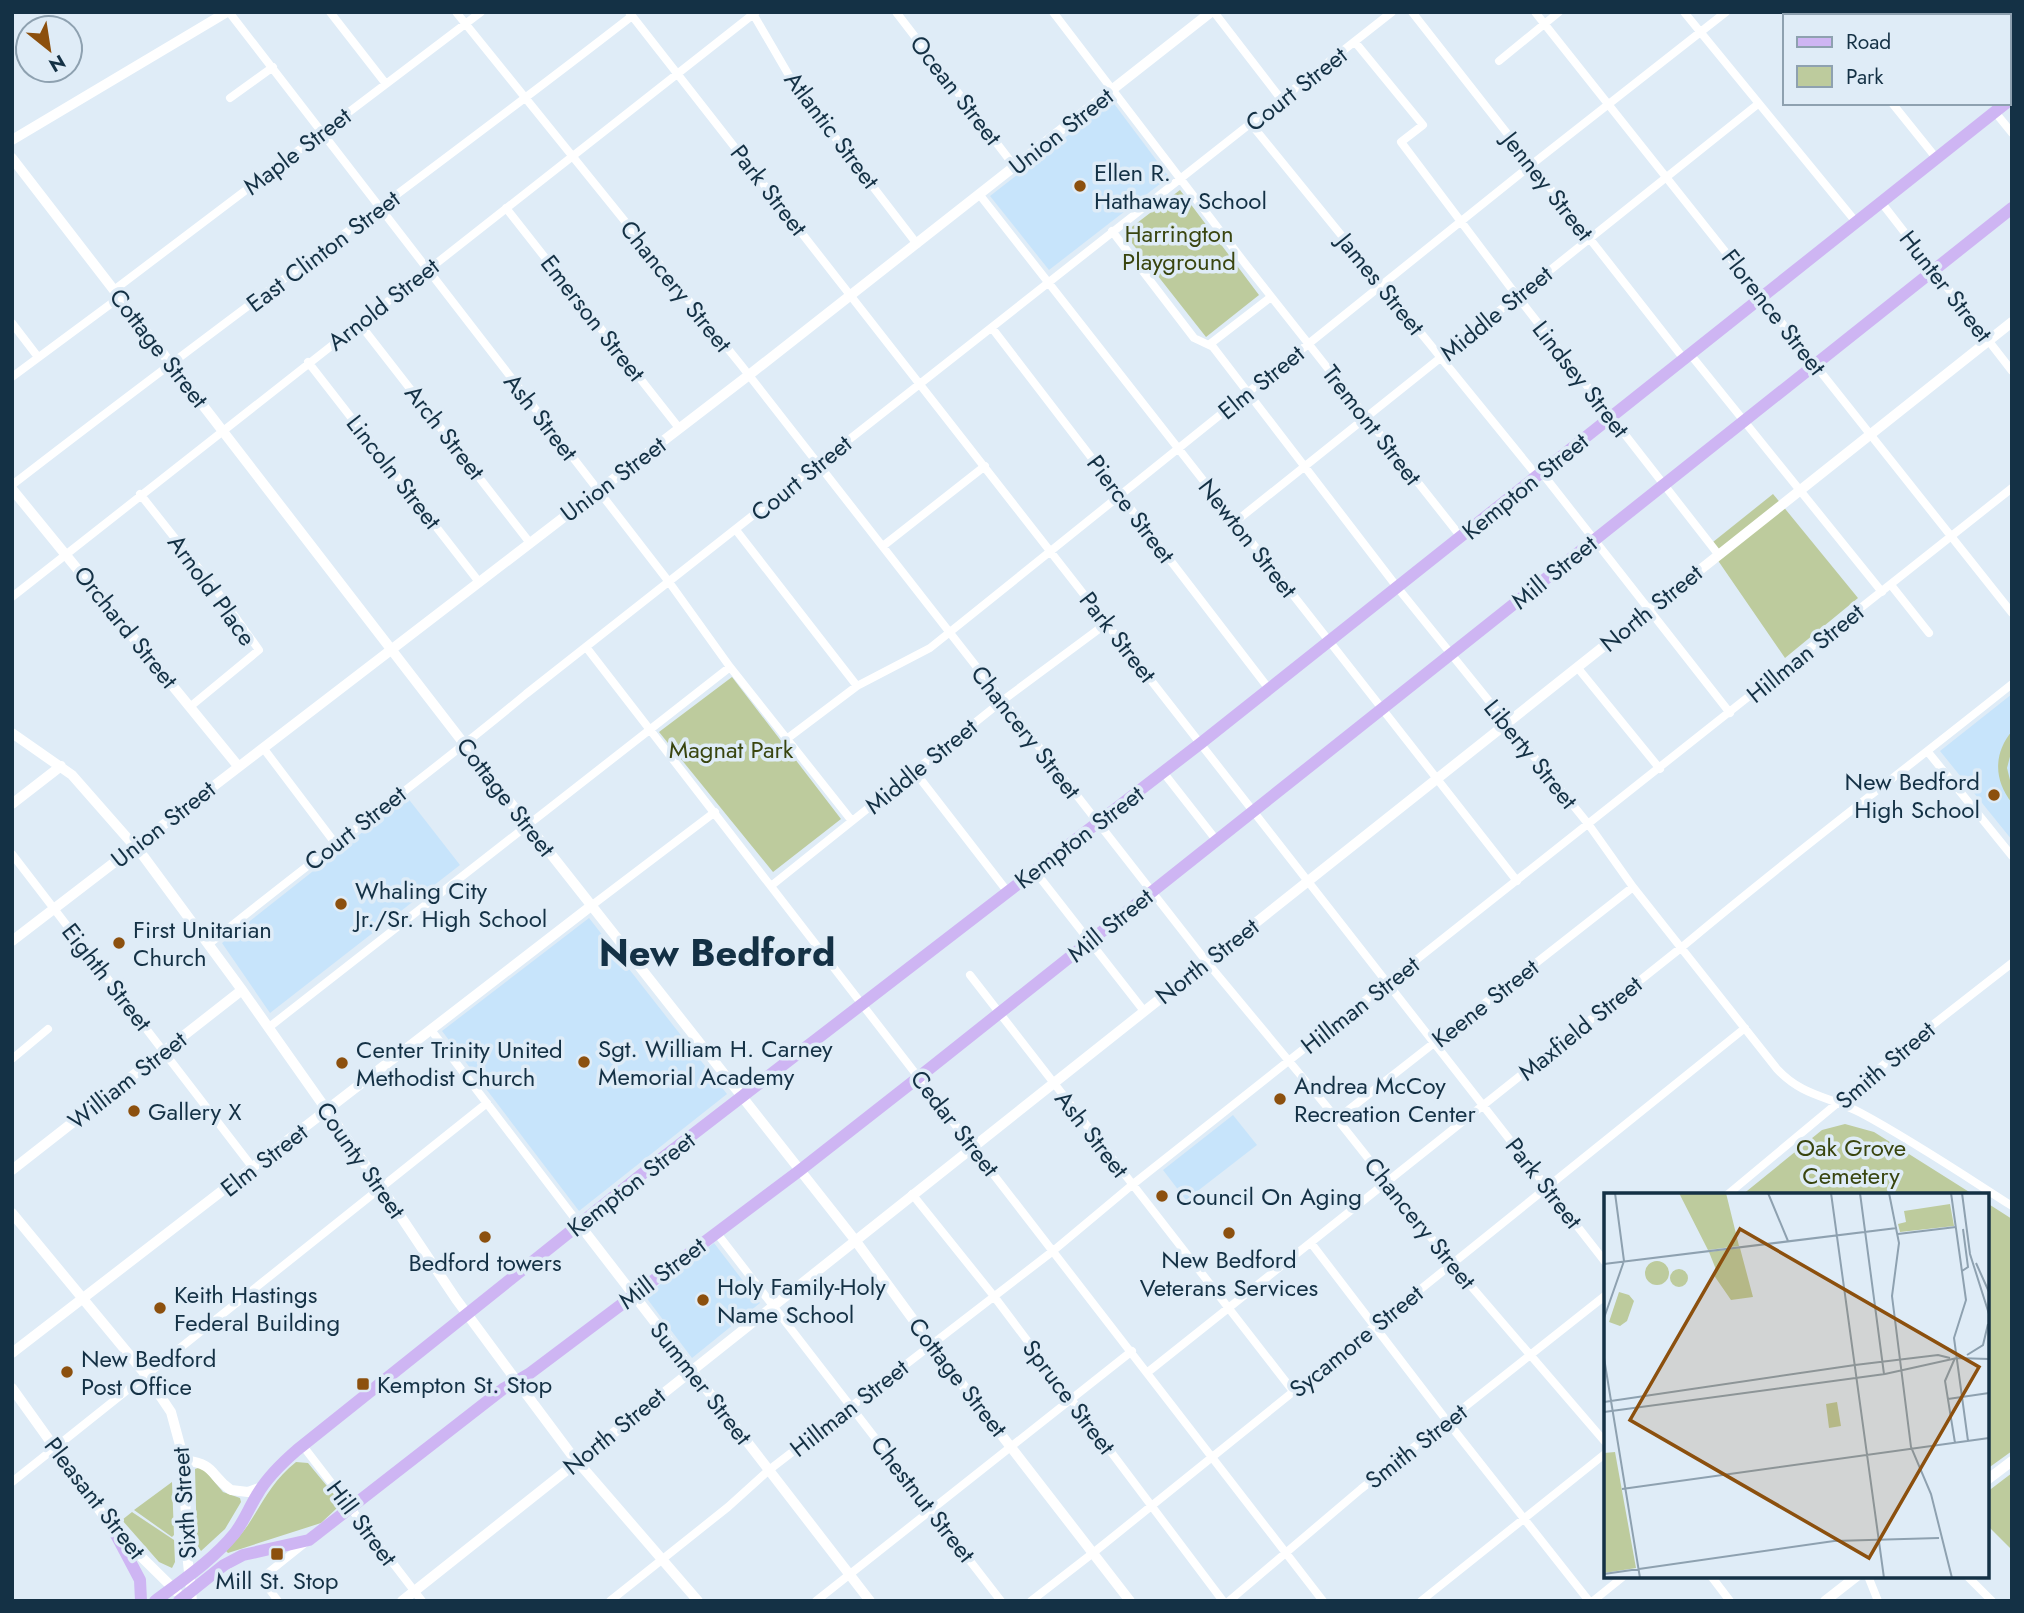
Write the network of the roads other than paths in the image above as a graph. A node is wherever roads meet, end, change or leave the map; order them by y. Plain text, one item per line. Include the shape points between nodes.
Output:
1 (228, 12) edge
2 (330, 12) edge
3 (456, 12) edge
4 (481, 12) edge
5 (896, 12) edge
6 (1053, 12) edge
7 (1212, 12) edge
8 (1374, 12) edge
9 (1392, 12) edge
10 (1412, 12) edge
11 (1535, 12) edge
12 (1559, 12) edge
13 (1684, 12) edge
14 (1726, 12) edge
15 (753, 13) edge
16 (630, 14) edge
17 (1381, 21) junction
18 (465, 24) junction
19 (1545, 24) junction
20 (1700, 32) junction
21 (1355, 42) junction
22 (1499, 61) dead end
23 (273, 68) junction
24 (677, 74) junction
25 (386, 84) junction
26 (1113, 90) junction
27 (230, 97) dead end
28 (525, 99) junction
29 (1282, 99) junction
30 (1609, 104) junction
31 (1758, 104) junction
32 (1894, 105) edge
33 (2004, 105) edge
34 (1995, 112) junction
35 (1251, 124) junction
36 (2012, 132) edge
37 (321, 133) junction
38 (12, 140) edge
39 (572, 157) junction
40 (12, 158) edge
41 (1937, 159) junction
42 (1531, 165) junction
43 (1015, 167) junction
44 (1667, 176) junction
45 (1182, 178) junction
46 (979, 194) junction
47 (1881, 202) junction
48 (506, 208) junction
49 (2012, 208) edge
50 (380, 209) junction
51 (1461, 221) junction
52 (1856, 222) junction
53 (1112, 231) junction
54 (1589, 239) junction
55 (917, 244) junction
56 (428, 270) junction
57 (1934, 270) junction
58 (1047, 283) junction
59 (1382, 285) junction
60 (117, 294) junction
61 (852, 296) junction
62 (1517, 296) junction
63 (1271, 297) junction
64 (1761, 297) junction
65 (2012, 322) edge
66 (12, 323) edge
67 (359, 323) junction
68 (992, 328) junction
69 (1989, 341) junction
70 (1210, 344) junction
71 (1308, 344) junction
72 (1687, 356) junction
73 (38, 357) junction
74 (1440, 357) junction
75 (308, 362) junction
76 (171, 364) junction
77 (1815, 364) junction
78 (2012, 371) edge
79 (749, 375) junction
80 (12, 376) edge
81 (920, 383) junction
82 (1248, 392) junction
83 (1366, 417) junction
84 (1611, 417) junction
85 (1744, 421) junction
86 (680, 428) junction
87 (223, 431) junction
88 (1871, 433) junction
89 (1178, 449) junction
90 (818, 465) junction
91 (985, 466) junction
92 (1304, 466) junction
93 (1539, 475) junction
94 (1664, 485) junction
95 (2012, 488) edge
96 (13, 491) edge
97 (598, 491) junction
98 (1800, 491) junction
99 (140, 494) junction
100 (1120, 494) junction
101 (1235, 522) junction
102 (736, 530) junction
103 (1461, 537) junction
104 (1951, 537) junction
105 (1594, 540) junction
106 (530, 542) junction
107 (883, 546) junction
108 (1050, 550) junction
109 (65, 554) junction
110 (1718, 554) junction
111 (479, 582) junction
112 (669, 582) junction
113 (1891, 585) junction
114 (1397, 587) junction
115 (1882, 592) junction
116 (12, 597) edge
117 (1649, 610) junction
118 (2012, 613) edge
119 (1107, 623) junction
120 (950, 632) junction
121 (1929, 633) dead end
122 (1329, 642) junction
123 (586, 647) junction
124 (392, 650) junction
125 (1451, 655) junction
126 (730, 667) junction
127 (1577, 667) junction
128 (2012, 684) edge
129 (857, 686) junction
130 (1269, 689) junction
131 (1002, 701) junction
132 (191, 706) junction
133 (1382, 709) junction
134 (1730, 713) junction
135 (1505, 724) junction
136 (651, 729) junction
137 (12, 733) edge
138 (788, 738) junction
139 (1201, 743) junction
140 (465, 745) junction
141 (264, 749) junction
142 (1927, 752) junction
143 (61, 766) junction
144 (238, 766) junction
145 (1660, 769) junction
146 (915, 772) junction
147 (1163, 772) junction
148 (1436, 779) junction
149 (12, 804) edge
150 (1254, 811) junction
151 (715, 812) junction
152 (852, 821) junction
153 (1097, 823) junction
154 (527, 825) junction
155 (1589, 825) junction
156 (1217, 841) junction
157 (335, 843) junction
158 (134, 846) junction
159 (12, 854) edge
160 (2012, 856) edge
161 (1034, 870) junction
162 (1308, 880) junction
163 (1517, 881) junction
164 (771, 886) junction
165 (1633, 887) junction
166 (1007, 891) junction
167 (1152, 892) junction
168 (591, 906) junction
169 (54, 908) junction
170 (12, 941) edge
171 (1090, 941) junction
172 (209, 944) junction
173 (1682, 947) junction
174 (1206, 961) junction
175 (2012, 963) edge
176 (970, 975) dead end
177 (1388, 983) junction
178 (242, 990) junction
179 (862, 1003) junction
180 (1144, 1011) junction
181 (1000, 1013) junction
182 (268, 1028) junction
183 (1745, 1028) junction
184 (48, 1029) dead end
185 (431, 1030) junction
186 (1435, 1042) junction
187 (164, 1051) junction
188 (12, 1059) edge
189 (1288, 1062) junction
190 (919, 1077) junction
191 (1053, 1083) junction
192 (741, 1097) junction
193 (1840, 1102) junction
194 (487, 1103) junction
195 (1483, 1105) junction
196 (327, 1111) junction
197 (1337, 1119) junction
198 (973, 1146) junction
199 (253, 1168) junction
200 (12, 1170) edge
201 (799, 1171) junction
202 (1385, 1182) junction
203 (1132, 1185) junction
204 (381, 1187) junction
205 (1547, 1187) junction
206 (1729, 1193) edge
207 (912, 1194) junction
208 (2012, 1206) edge
209 (12, 1213) edge
210 (579, 1224) junction
211 (716, 1232) junction
212 (855, 1240) junction
213 (1311, 1243) junction
214 (1053, 1251) junction
215 (1604, 1260) edge
216 (1452, 1264) junction
217 (633, 1295) junction
218 (993, 1295) junction
219 (1604, 1297) edge
220 (84, 1298) junction
221 (772, 1306) junction
222 (1228, 1307) junction
223 (467, 1315) junction
224 (1376, 1326) junction
225 (932, 1344) junction
226 (1132, 1351) junction
227 (12, 1353) edge
228 (1530, 1355) junction
229 (691, 1370) junction
230 (1148, 1372) junction
231 (146, 1375) junction
232 (516, 1381) junction
233 (12, 1388) edge
234 (1293, 1391) junction
235 (1070, 1399) junction
236 (852, 1408) junction
237 (1447, 1421) junction
238 (1604, 1441) edge
239 (303, 1446) junction
240 (1012, 1446) junction
241 (55, 1447) junction
242 (1604, 1455) edge
243 (1213, 1457) junction
244 (184, 1460) junction
245 (577, 1460) junction
246 (2012, 1461) edge
247 (769, 1470) junction
248 (1989, 1478) edge
249 (12, 1482) edge
250 (262, 1487) junction
251 (1151, 1505) junction
252 (351, 1508) junction
253 (931, 1510) junction
254 (1524, 1520) junction
255 (114, 1529) junction
256 (309, 1540) junction
257 (1093, 1553) junction
258 (1286, 1553) junction
259 (662, 1560) junction
260 (850, 1574) junction
261 (190, 1575) junction
262 (1621, 1578) edge
263 (1713, 1578) edge
264 (1851, 1578) edge
265 (1869, 1578) edge
266 (1969, 1578) edge
267 (172, 1588) junction
268 (414, 1591) junction
269 (186, 1598) edge
270 (612, 1600) edge
271 (141, 1601) edge
272 (155, 1601) edge
273 (278, 1601) edge
274 (402, 1601) edge
275 (422, 1601) edge
276 (698, 1601) edge
277 (816, 1601) edge
278 (870, 1601) edge
279 (1001, 1601) edge
280 (1031, 1601) edge
281 (1130, 1601) edge
282 (1223, 1601) edge
283 (1229, 1601) edge
284 (1323, 1601) edge
285 (1420, 1601) edge
286 (1591, 1601) edge
287 (1730, 1601) edge
288 (1825, 1601) edge
289 (1878, 1601) edge
290 (1992, 1601) edge

1 - 23 street, Ash Street
1 - 38 main road
2 - 25 street
3 - 18 street, Chancery Street
4 - 18 street, Maple Street
5 - 43 street, Ocean Street
6 - 26 street, Tremont Street
7 - 26 main road, Union Street
7 - 29 street
8 - 17 street
9 - 17 street, Court Street
10 - 42 street, Jenney Street
11 - 19 street, Florence Street
12 - 19 street
13 - 20 street
14 - 20 street, Elm Street
15 - 24 street, Arnold Street
15 - 55 street, Atlantic Street via 794,84
16 - 24 street, Park Street
16 - 28 street, East Clinton Street
17 - 21 street, Court Street
18 - 25 street, Maple Street
18 - 28 street, Chancery Street
19 - 22 street
19 - 30 street, Florence Street
20 - 30 street, Elm Street
20 - 31 street
21 - 29 street, Court Street
21 - 51 street, Lindsey Street via 1423,125 1401,142
23 - 27 street
23 - 37 street, Ash Street
24 - 39 street, Arnold Street
24 - 61 street, Park Street
25 - 37 street, Maple Street
26 - 43 main road, Union Street
26 - 45 street, Tremont Street
28 - 39 street, Chancery Street
28 - 50 street, East Clinton Street
29 - 35 street, Court Street
30 - 42 street, Elm Street
30 - 44 street, Florence Street
31 - 44 street, Middle Street
31 - 52 street
32 - 41 street
33 - 34 main road, Kempton Street
34 - 36 street
34 - 41 main road, Kempton Street
35 - 45 street, Court Street
35 - 59 street, James Street
37 - 50 street, Ash Street
37 - 60 street, Maple Street
39 - 48 street, Arnold Street
39 - 79 street, Chancery Street
40 - 60 main road, Cottage Street
41 - 47 main road, Kempton Street
42 - 51 street, Elm Street
42 - 54 street, Jenney Street
43 - 46 main road, Union Street
44 - 54 street, Middle Street
44 - 64 street, Florence Street
45 - 53 street, Court Street
45 - 63 street, Tremont Street
46 - 55 main road, Union Street
46 - 58 street, Newton Street
47 - 52 main road, Kempton Street
47 - 57 street, Hunter Street
48 - 56 street, Arnold Street
48 - 86 street, Emerson Street
49 - 57 main road, Mill Street
50 - 56 street, Ash Street
50 - 76 street, East Clinton Street
51 - 59 street, Elm Street
51 - 62 street, Lindsey Street
52 - 64 main road, Kempton Street
53 - 58 street, Court Street
53 - 70 street, Liberty Street via 1194,338
54 - 62 street, Middle Street
54 - 72 street, Jenney Street
55 - 61 main road, Union Street
56 - 67 street, Arnold Street
56 - 97 street, Ash Street
57 - 69 street, Hunter Street
57 - 77 main road, Mill Street
58 - 68 street, Court Street
58 - 89 street, Newton Street
59 - 71 street, Elm Street
59 - 74 street, James Street
60 - 73 street, Maple Street
60 - 76 main road, Cottage Street
61 - 79 main road, Union Street
61 - 81 street, Park Street
62 - 74 street, Middle Street
62 - 84 street, Lindsey Street
63 - 70 street
63 - 71 street, Tremont Street
64 - 72 main road, Kempton Street
64 - 77 street, Florence Street
65 - 69 main road, North Street
66 - 73 street
67 - 75 street, Arnold Street
67 - 106 street, Arch Street
68 - 81 street, Court Street
68 - 100 street, Pierce Street
69 - 78 street, Hunter Street
69 - 88 main road, North Street
70 - 82 street, Liberty Street
71 - 82 street, Elm Street
71 - 83 street, Tremont Street
72 - 84 main road, Kempton Street
72 - 85 street, Jenney Street
73 - 80 street, Maple Street
74 - 83 street, Middle Street
74 - 93 street, James Street
75 - 87 street, Arnold Street
75 - 111 street, Lincoln Street
76 - 87 main road, Cottage Street
76 - 96 street, East Clinton Street
77 - 85 main road, Mill Street
77 - 88 street, Florence Street
79 - 86 main road, Union Street
79 - 90 street, Chancery Street
81 - 90 street, Court Street
81 - 91 street, Park Street
82 - 89 street, Elm Street
82 - 92 street, Liberty Street
83 - 92 street, Middle Street
83 - 103 street, Tremont Street
84 - 93 main road, Kempton Street
84 - 94 street, Lindsey Street
85 - 94 main road, Mill Street
85 - 98 street, Jenney Street
86 - 97 main road, Union Street
87 - 99 street, Arnold Street
87 - 124 main road, Cottage Street
88 - 98 main road, North Street
88 - 104 street, Florence Street
89 - 100 street, Elm Street
89 - 101 street, Newton Street
90 - 102 street, Court Street
90 - 107 street, Chancery Street
91 - 107 street
91 - 108 street, Park Street
92 - 101 street, Middle Street
92 - 114 street, Liberty Street
93 - 103 main road, Kempton Street
93 - 105 street, James Street
94 - 105 main road, Mill Street
94 - 110 street, Lindsey Street
95 - 104 street, Hillman Street
96 - 109 main road, Orchard Street
97 - 106 main road, Union Street
97 - 112 street, Ash Street
98 - 110 main road, North Street
98 - 115 street, Jenney Street
99 - 109 street, Arnold Street
99 - 132 street, Arnold Place via 259,650
100 - 108 street, Elm Street
100 - 130 street, Pierce Street
101 - 122 street, Newton Street
102 - 112 street, Court Street
102 - 129 street
103 - 114 main road, Kempton Street
104 - 113 street, Hillman Street
104 - 118 street, Florence Street
105 - 117 street, James Street
105 - 125 main road, Mill Street
106 - 111 main road, Union Street
107 - 120 street, Chancery Street
108 - 119 street, Park Street
108 - 120 street, Elm Street
109 - 116 street, Arnold Street
109 - 132 main road, Orchard Street
110 - 117 main road, North Street
111 - 124 main road, Union Street
112 - 123 street, Court Street
112 - 126 street, Ash Street
113 - 115 street, Hillman Street
113 - 121 street
114 - 122 main road, Kempton Street
114 - 125 street, Liberty Street
115 - 134 street, Hillman Street
117 - 127 main road, North Street
117 - 134 street, James Street
119 - 131 street, Middle Street
119 - 139 street, Park Street
120 - 129 street, Elm Street via 916,657
120 - 131 street, Chancery Street
122 - 130 main road, Kempton Street
122 - 133 street, Newton Street
123 - 136 street, Cedar Street
123 - 140 street, Court Street
124 - 140 main road, Cottage Street
124 - 141 main road, Union Street
125 - 133 main road, Mill Street
125 - 135 street, Liberty Street
126 - 136 street
126 - 138 street, Ash Street
127 - 135 main road, North Street
127 - 145 street
128 - 142 street, Maxfield Street
129 - 138 street, Elm Street
130 - 139 main road, Kempton Street
131 - 146 street, Middle Street
131 - 153 street, Chancery Street
132 - 144 main road, Orchard Street
133 - 148 street, Newton Street
133 - 150 main road, Mill Street
134 - 145 street, Hillman Street
135 - 148 main road, North Street
135 - 155 street, Liberty Street
136 - 151 street, Cedar Street
136 - 154 street
137 - 143 main road, County Street
138 - 152 street, Ash Street
139 - 147 main road, Kempton Street
139 - 150 street, Park Street
140 - 154 main road, Cottage Street
140 - 157 street, Court Street
141 - 144 main road, Union Street
141 - 157 street
142 - 160 street
142 - 173 street, Maxfield Street
143 - 149 main road
143 - 158 main road, County Street
144 - 158 main road, Union Street
145 - 155 street, Hillman Street
146 - 152 street, Middle Street
146 - 166 street
147 - 153 main road, Kempton Street
147 - 156 street
148 - 162 main road, North Street
148 - 163 street, Newton Street
150 - 156 main road, Mill Street
150 - 162 street, Park Street
151 - 164 street, Cedar Street
151 - 168 street, Elm Street
152 - 164 street, Middle Street
153 - 161 main road, Kempton Street
153 - 167 street, Chancery Street
154 - 168 main road, Cottage Street
154 - 182 street
155 - 163 street, Hillman Street
155 - 165 street, Liberty Street
156 - 167 main road, Mill Street
157 - 172 street, Court Street
158 - 169 main road, Union Street
158 - 172 main road, County Street
159 - 169 street, Eighth Street
161 - 166 main road, Kempton Street
161 - 171 street
162 - 174 main road, North Street
162 - 177 street, Park Street
163 - 177 street, Hillman Street
164 - 179 street, Cedar Street
165 - 173 street, Liberty Street
165 - 186 street, Keene Street
166 - 179 main road, Kempton Street
167 - 171 main road, Mill Street
167 - 174 street, Chancery Street
168 - 185 main road, Elm Street
168 - 192 main road, Cottage Street
169 - 170 main road, Union Street
169 - 187 street, Eighth Street
171 - 180 street
171 - 181 main road, Mill Street
172 - 178 main road, County Street
173 - 183 street, Liberty Street
173 - 195 street, Maxfield Street
174 - 180 main road, North Street
174 - 189 street, Chancery Street
175 - 193 street, Smith Street
176 - 181 street, Ash Street
177 - 186 street, Park Street
177 - 189 street, Hillman Street
178 - 182 main road, County Street
178 - 187 main road, William Street
179 - 190 street, Cedar Street
179 - 192 main road, Kempton Street
180 - 191 main road, North Street
181 - 190 main road, Mill Street
181 - 191 street, Ash Street
182 - 196 main road, County Street
183 - 193 street, Liberty Street via 1792,1084
183 - 205 street, Sycamore Street
184 - 188 street
185 - 194 street, Summer Street
185 - 196 main road, Elm Street
186 - 195 street, Park Street
186 - 197 street, Keene Street
187 - 199 street, Eighth Street
187 - 200 main road, William Street
189 - 197 street, Chancery Street
189 - 203 street, Hillman Street
190 - 198 street, Cedar Street
190 - 201 main road, Mill Street
191 - 198 main road, North Street
191 - 203 street, Ash Street
192 - 201 main road, Cottage Street
192 - 210 main road, Kempton Street
193 - 206 street, Smith Street
193 - 208 street, Liberty Street
194 - 204 street
194 - 210 street, Summer Street
195 - 202 street, Maxfield Street
195 - 205 street, Park Street
196 - 199 main road, Elm Street
196 - 204 main road, County Street
197 - 202 street, Chancery Street
198 - 207 main road, North Street
198 - 214 street, Cedar Street
199 - 220 main road, Elm Street
201 - 211 main road, Mill Street
201 - 212 main road, Cottage Street
202 - 213 street, Maxfield Street
202 - 216 street, Chancery Street
203 - 214 street, Hillman Street
203 - 222 street, Ash Street
204 - 223 main road, County Street
204 - 231 street
205 - 215 street, Park Street
205 - 216 street, Sycamore Street
207 - 212 main road, North Street
207 - 218 street, Spruce Street
209 - 220 main road, Sixth Street
210 - 217 main road, Summer Street
210 - 223 main road, Kempton Street
211 - 217 main road, Mill Street
211 - 221 street, Chestnut Street
212 - 221 main road, North Street
212 - 225 main road, Cottage Street
213 - 222 street, Maxfield Street
213 - 224 street
214 - 218 street, Hillman Street
214 - 226 street, Cedar Street
216 - 224 street, Sycamore Street
216 - 228 street, Chancery Street
217 - 229 main road, Summer Street
217 - 232 main road, Mill Street
218 - 225 street, Hillman Street
218 - 235 street, Spruce Street
219 - 228 street, Smith Street
220 - 227 main road, Elm Street
220 - 231 main road, Sixth Street
221 - 229 main road, North Street
221 - 236 street, Chestnut Street
222 - 230 street, Maxfield Street
222 - 234 street, Ash Street
223 - 232 main road, County Street
223 - 239 main road, Kempton Street
224 - 234 street, Sycamore Street
224 - 237 street
225 - 236 street, Hillman Street
225 - 240 main road, Cottage Street
226 - 230 street, Cedar Street
226 - 235 street
228 - 237 street, Smith Street
228 - 238 street, Chancery Street
229 - 245 main road, North Street
229 - 247 main road, Summer Street
230 - 243 street, Cedar Street
231 - 241 street
231 - 244 main road, Sixth Street via 171,1412
232 - 245 main road, County Street
232 - 252 main road, Mill Street
233 - 241 main road, Pleasant Street
234 - 243 street, Sycamore Street
235 - 240 street
235 - 251 street, Spruce Street
236 - 247 street, Hillman Street
236 - 253 street, Chestnut Street
237 - 254 street
237 - 258 street, Smith Street
239 - 250 main road, Kempton Street
239 - 252 street, Hill Street
240 - 253 street
240 - 257 main road, Cottage Street
241 - 249 street
241 - 255 main road, Pleasant Street
242 - 254 street
243 - 251 street, Sycamore Street
243 - 258 street, Cedar Street
244 - 250 main road via 210,1467 231,1490 248,1492
244 - 261 main road, Sixth Street
245 - 259 main road, County Street
245 - 268 main road, North Street
246 - 248 main road
247 - 259 street, Hillman Street
247 - 260 main road, Summer Street
250 - 261 main road, Kempton Street via 235,1533
251 - 257 street, Sycamore Street
251 - 282 street, Spruce Street
252 - 256 main road, Mill Street
252 - 268 street, Hill Street
253 - 260 street
253 - 279 street, Chestnut Street
254 - 285 street
254 - 286 street
255 - 267 main road, Pleasant Street
255 - 271 main road via 140,1580
256 - 269 main road, Mill Street via 243,1555
256 - 273 street via 264,1576
257 - 280 street, Sycamore Street
257 - 281 main road, Cottage Street
258 - 283 street, Smith Street
258 - 284 street, Cedar Street
259 - 270 street, Hillman Street
259 - 276 main road, County Street
260 - 277 street
260 - 278 main road, Summer Street
261 - 267 main road, Kempton Street
261 - 269 main road, Sixth Street
262 - 286 street
263 - 287 street
264 - 288 main road
265 - 289 street
266 - 290 street
267 - 269 main road, Pleasant Street
267 - 272 main road, Kempton Street
268 - 274 main road, North Street
268 - 275 street, Hill Street

